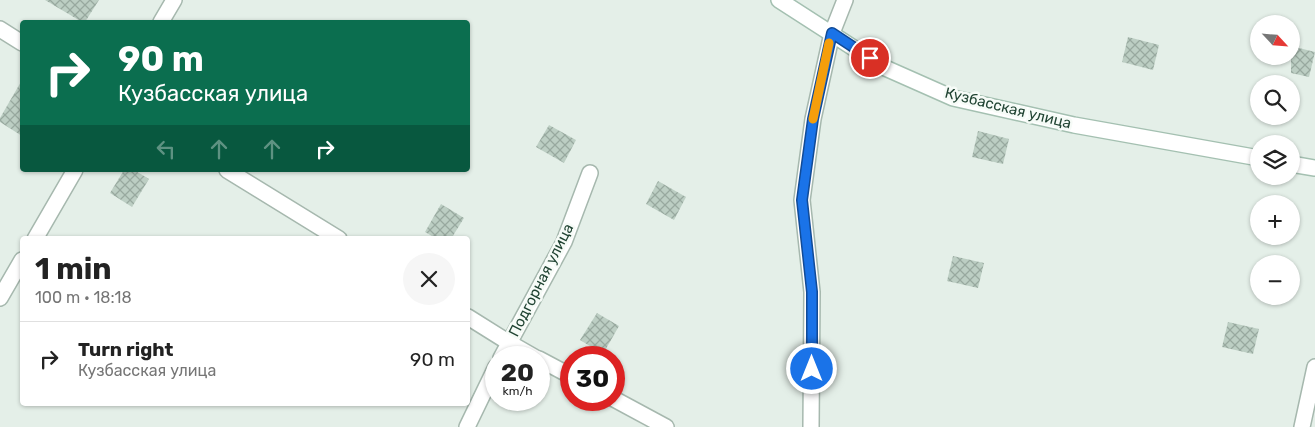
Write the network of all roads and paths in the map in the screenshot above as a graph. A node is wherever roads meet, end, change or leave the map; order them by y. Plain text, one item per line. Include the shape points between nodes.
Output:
1 (174, 0) edge
2 (779, 0) edge
3 (845, 0) edge
4 (161, 20) edge
5 (0, 29) edge
6 (832, 33) junction
7 (20, 42) edge
8 (1250, 156) edge
9 (1300, 166) edge
10 (1315, 168) edge
11 (73, 172) edge
12 (230, 172) edge
13 (590, 173) dead end
14 (37, 236) edge
15 (334, 236) edge
16 (20, 263) edge
17 (0, 298) edge
18 (470, 318) edge
19 (508, 342) junction
20 (506, 346) edge
21 (516, 346) edge
22 (1315, 367) edge
23 (485, 390) edge
24 (625, 405) edge
25 (467, 427) edge
26 (666, 427) edge
27 (811, 427) edge
28 (1302, 427) edge

1 - 4 street
2 - 6 street, Кузбасская улица
3 - 6 street
5 - 7 street
6 - 8 street, Кузбасская улица via 883,67 953,98 1074,125
6 - 27 street via 813,119 802,200 812,292
9 - 10 street
11 - 14 street
12 - 15 street
13 - 19 street, Подгорная улица via 564,242
16 - 17 street
18 - 19 street
19 - 20 street, Подгорная улица
19 - 21 street
22 - 28 street
23 - 25 street
24 - 26 street

